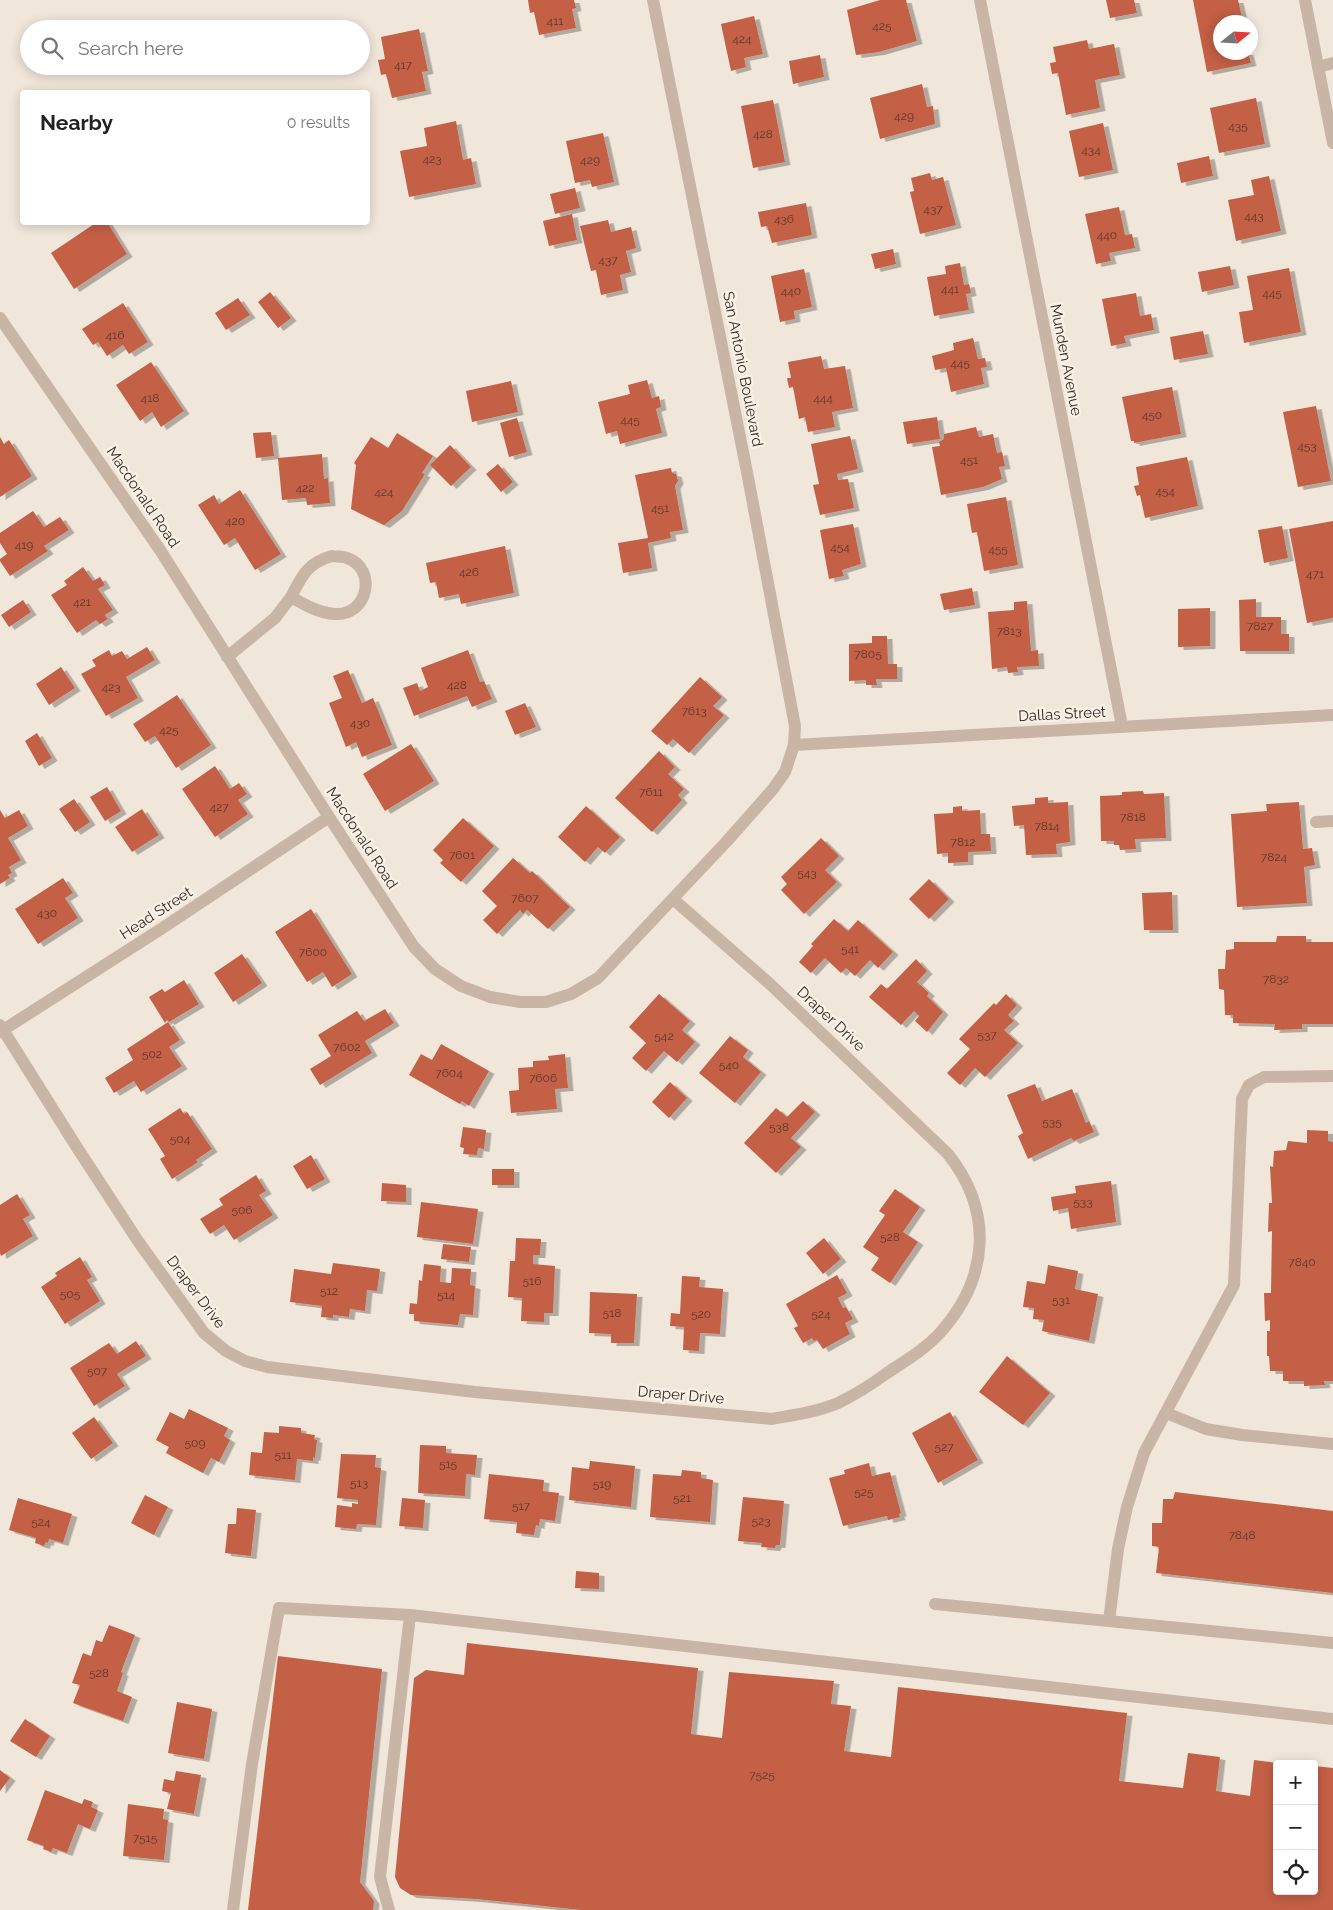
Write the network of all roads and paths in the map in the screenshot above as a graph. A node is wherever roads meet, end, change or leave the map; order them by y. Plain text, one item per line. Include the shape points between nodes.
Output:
1 (653, 0) edge
2 (980, 0) edge
3 (1305, 0) edge
4 (1333, 64) edge
5 (1318, 67) junction
6 (1333, 143) edge
7 (0, 318) edge
8 (291, 597) junction
9 (227, 657) junction
10 (1333, 715) edge
11 (1122, 726) junction
12 (794, 745) junction
13 (329, 817) junction
14 (1333, 821) edge
15 (1316, 822) dead end
16 (673, 899) junction
17 (1, 1029) edge
18 (1333, 1076) edge
19 (1166, 1413) junction
20 (1333, 1444) edge
21 (935, 1604) dead end
22 (410, 1615) junction
23 (1108, 1621) junction
24 (1333, 1643) edge
25 (1333, 1719) edge
26 (233, 1910) edge
27 (389, 1910) edge

1 - 12 street, San Antonio Boulevard via 795,726
2 - 11 street, Munden Avenue
3 - 5 street
4 - 5 street
5 - 6 street
7 - 9 street, Macdonald Road via 160,550
8 - 8 street via 304,572 319,560 332,556 348,558 358,565 365,577 366,592 359,605 347,612 336,614 313,610
8 - 9 street via 275,618
9 - 13 street, Macdonald Road
10 - 11 street, Dallas Street
11 - 12 street, Dallas Street
12 - 16 street, Macdonald Road via 785,772 773,789
13 - 16 street, Macdonald Road via 414,947 442,973 462,986 490,997 546,1002 571,994 598,978
13 - 17 street, Head Street via 161,930
14 - 15 street
16 - 17 street, Draper Drive via 770,984 948,1154 973,1194 979,1217 980,1249 972,1280 956,1311 919,1352 872,1384 838,1403 810,1413 772,1419 475,1392 268,1367 245,1361 204,1333 133,1233
18 - 19 street via 1264,1077 1249,1085 1242,1099 1234,1285
19 - 20 street via 1206,1429
19 - 23 street via 1144,1453 1127,1507
21 - 23 street
22 - 25 street
22 - 26 street via 279,1608 252,1764
22 - 27 street via 380,1877
23 - 24 street

